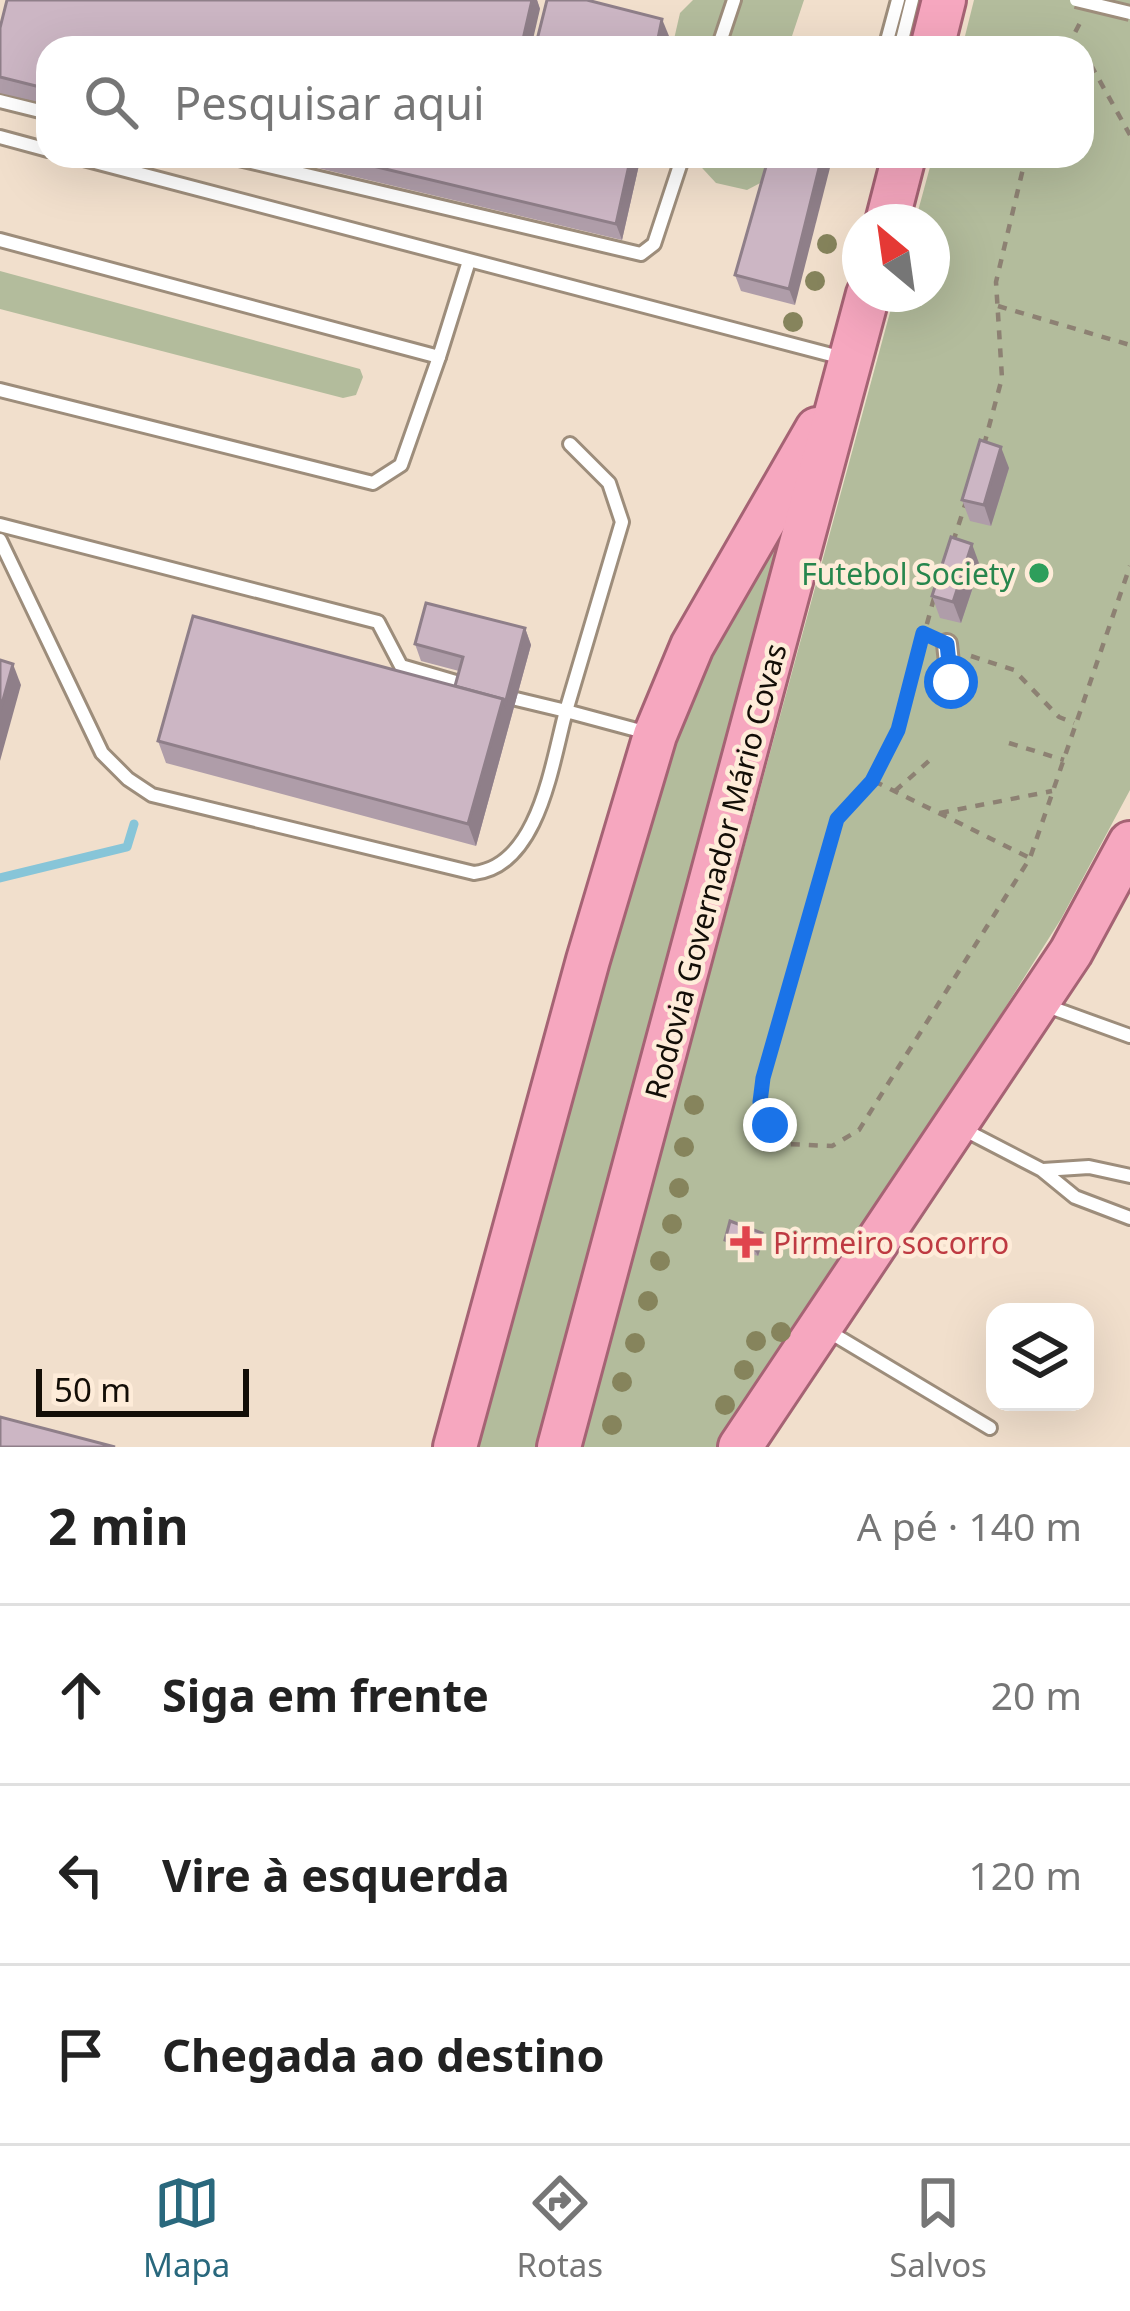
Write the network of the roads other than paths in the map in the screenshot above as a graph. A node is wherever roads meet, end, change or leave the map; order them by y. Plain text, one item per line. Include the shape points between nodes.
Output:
1 (734, 0) edge
2 (898, 0) edge
3 (912, 0) edge
4 (944, 0) edge
5 (1076, 0) edge
6 (1130, 13) edge
7 (722, 36) edge
8 (888, 36) edge
9 (903, 36) edge
10 (935, 36) edge
11 (0, 101) edge
12 (36, 110) edge
13 (0, 136) edge
14 (36, 146) edge
15 (117, 168) edge
16 (277, 168) edge
17 (679, 168) edge
18 (901, 168) edge
19 (892, 204) edge
20 (0, 240) edge
21 (469, 261) junction
22 (863, 312) edge
23 (440, 357) junction
24 (848, 371) junction
25 (0, 390) edge
26 (570, 444) dead end
27 (0, 525) edge
28 (0, 540) edge
29 (947, 644) road end
30 (951, 682) dead end
31 (466, 685) edge
32 (516, 699) edge
33 (566, 711) junction
34 (655, 735) junction
35 (1130, 843) edge
36 (1038, 1004) junction
37 (1130, 1036) edge
38 (958, 1127) junction
39 (1042, 1170) junction
40 (1130, 1176) edge
41 (1130, 1218) edge
42 (822, 1327) junction
43 (990, 1428) dead end
44 (752, 1435) edge
45 (455, 1447) edge
46 (560, 1447) edge

1 - 7 lane
2 - 8 lane
3 - 9 lane
4 - 10 highway
5 - 6 lane, bridge
11 - 12 lane
13 - 14 lane
15 - 21 lane
16 - 17 lane via 641,254 654,244
18 - 19 highway
20 - 23 lane
21 - 23 lane
21 - 24 lane
22 - 24 highway, Rodovia Governador Mário Covas
23 - 25 lane via 401,465 373,483
24 - 34 highway via 692,646
24 - 46 highway, Rodovia Governador Mário Covas
26 - 33 lane via 609,483 622,522
27 - 31 lane via 378,622 401,666
28 - 33 lane via 102,753 152,795 485,872 529,833
29 - 30 street
32 - 33 lane
33 - 34 lane
34 - 45 highway
35 - 36 highway
36 - 37 lane
36 - 38 highway
38 - 39 lane
38 - 42 highway
39 - 40 lane via 1089,1167
39 - 41 lane via 1075,1197
42 - 43 lane
42 - 44 highway

